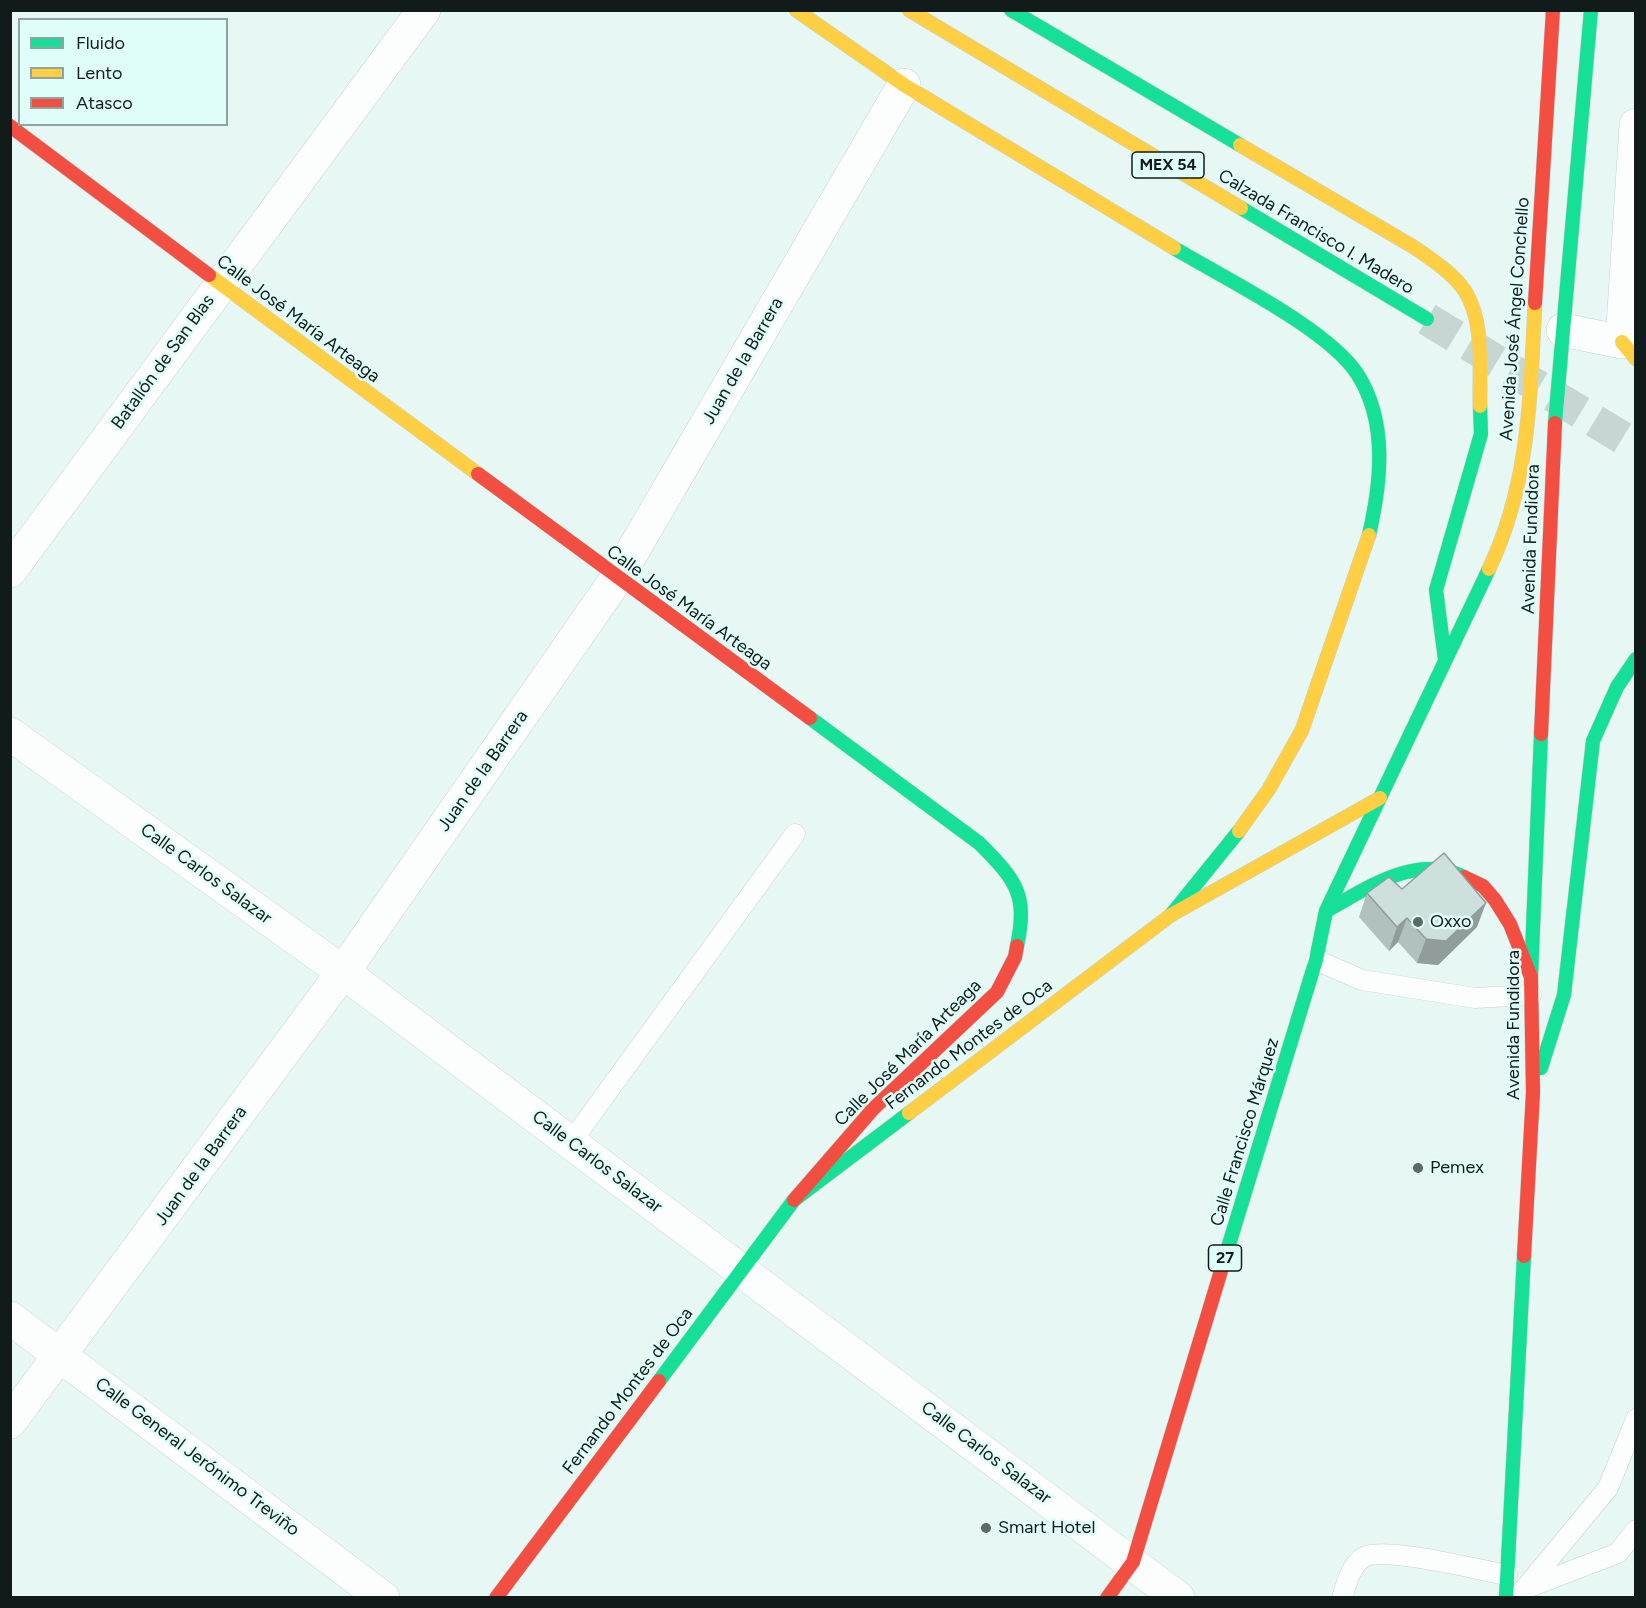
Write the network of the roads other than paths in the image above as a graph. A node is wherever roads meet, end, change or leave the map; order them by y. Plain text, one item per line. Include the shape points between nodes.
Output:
1 (424, 10) edge
2 (796, 10) edge
3 (909, 10) edge
4 (1011, 10) edge
5 (1553, 10) edge
6 (1592, 10) edge
7 (904, 85) junction
8 (1635, 125) edge
9 (10, 126) edge
10 (220, 284) junction
11 (1427, 319) tunnel mouth
12 (1563, 330) junction
13 (1631, 347) edge
14 (10, 571) edge
15 (617, 578) junction
16 (1445, 659) junction
17 (1635, 659) edge
18 (10, 734) edge
19 (1380, 798) junction
20 (795, 834) dead end
21 (1326, 911) junction
22 (1170, 915) junction
23 (1316, 960) junction
24 (343, 972) junction
25 (1531, 986) junction
26 (1533, 1092) junction
27 (571, 1142) junction
28 (794, 1200) junction
29 (742, 1270) junction
30 (10, 1318) edge
31 (62, 1355) junction
32 (1635, 1414) edge
33 (1635, 1419) edge
34 (10, 1422) edge
35 (1635, 1530) edge
36 (1132, 1562) junction
37 (1507, 1575) junction
38 (1526, 1595) edge
39 (383, 1598) edge
40 (496, 1598) edge
41 (1107, 1598) edge
42 (1178, 1598) edge
43 (1342, 1598) edge
44 (1506, 1598) edge

1 - 10 street, Batallón de San Blas
2 - 7 main road
3 - 11 main road, Calzada Francisco I. Madero / MEX 54
4 - 16 main road via 1412,246 1465,291 1477,323 1481,434 1436,590
5 - 16 main road, Avenida José Ángel Conchello / 27 via 1527,442 1504,537
6 - 12 main road
7 - 15 street, Juan de la Barrera
7 - 22 main road via 1304,326 1337,350 1362,380 1375,413 1379,453 1377,498 1369,542 1297,742 1236,835
8 - 13 street
9 - 10 main road, Calle José María Arteaga
10 - 14 street, Batallón de San Blas
10 - 15 main road, Calle José María Arteaga
12 - 13 street
12 - 25 main road, Avenida Fundidora via 1552,453
15 - 24 street, Juan de la Barrera
15 - 28 main road, Calle José María Arteaga via 979,843 1002,865 1019,894 1021,936 997,992 873,1109
16 - 19 main road, Avenida José Ángel Conchello / 27
17 - 26 main road via 1617,687 1593,741 1564,995
18 - 24 street, Calle Carlos Salazar
19 - 21 main road, Avenida José Ángel Conchello / 27
19 - 22 main road, Fernando Montes de Oca
20 - 27 lane
21 - 23 main road, Calle Francisco Márquez / 27
21 - 25 main road via 1383,879 1412,870 1450,870 1476,882 1495,900 1510,924
22 - 28 main road, Fernando Montes de Oca
23 - 25 lane via 1362,980 1475,998
23 - 36 main road, Calle Francisco Márquez / 27
24 - 27 street, Calle Carlos Salazar
24 - 31 street, Juan de la Barrera
25 - 26 main road, Avenida Fundidora
26 - 37 main road, Avenida Fundidora
27 - 29 street, Calle Carlos Salazar
28 - 29 main road, Fernando Montes de Oca
29 - 36 street, Calle Carlos Salazar
29 - 40 main road, Fernando Montes de Oca
30 - 31 street, Calle General Jerónimo Treviño
31 - 34 street, Juan de la Barrera
31 - 39 street, Calle General Jerónimo Treviño
32 - 33 lane
33 - 38 lane via 1608,1488
35 - 38 lane via 1618,1553
36 - 41 main road, Calle Francisco Márquez / 27
36 - 42 street, Calle Carlos Salazar
37 - 43 lane via 1388,1553 1364,1557 1350,1574
37 - 44 main road, Avenida Fundidora

